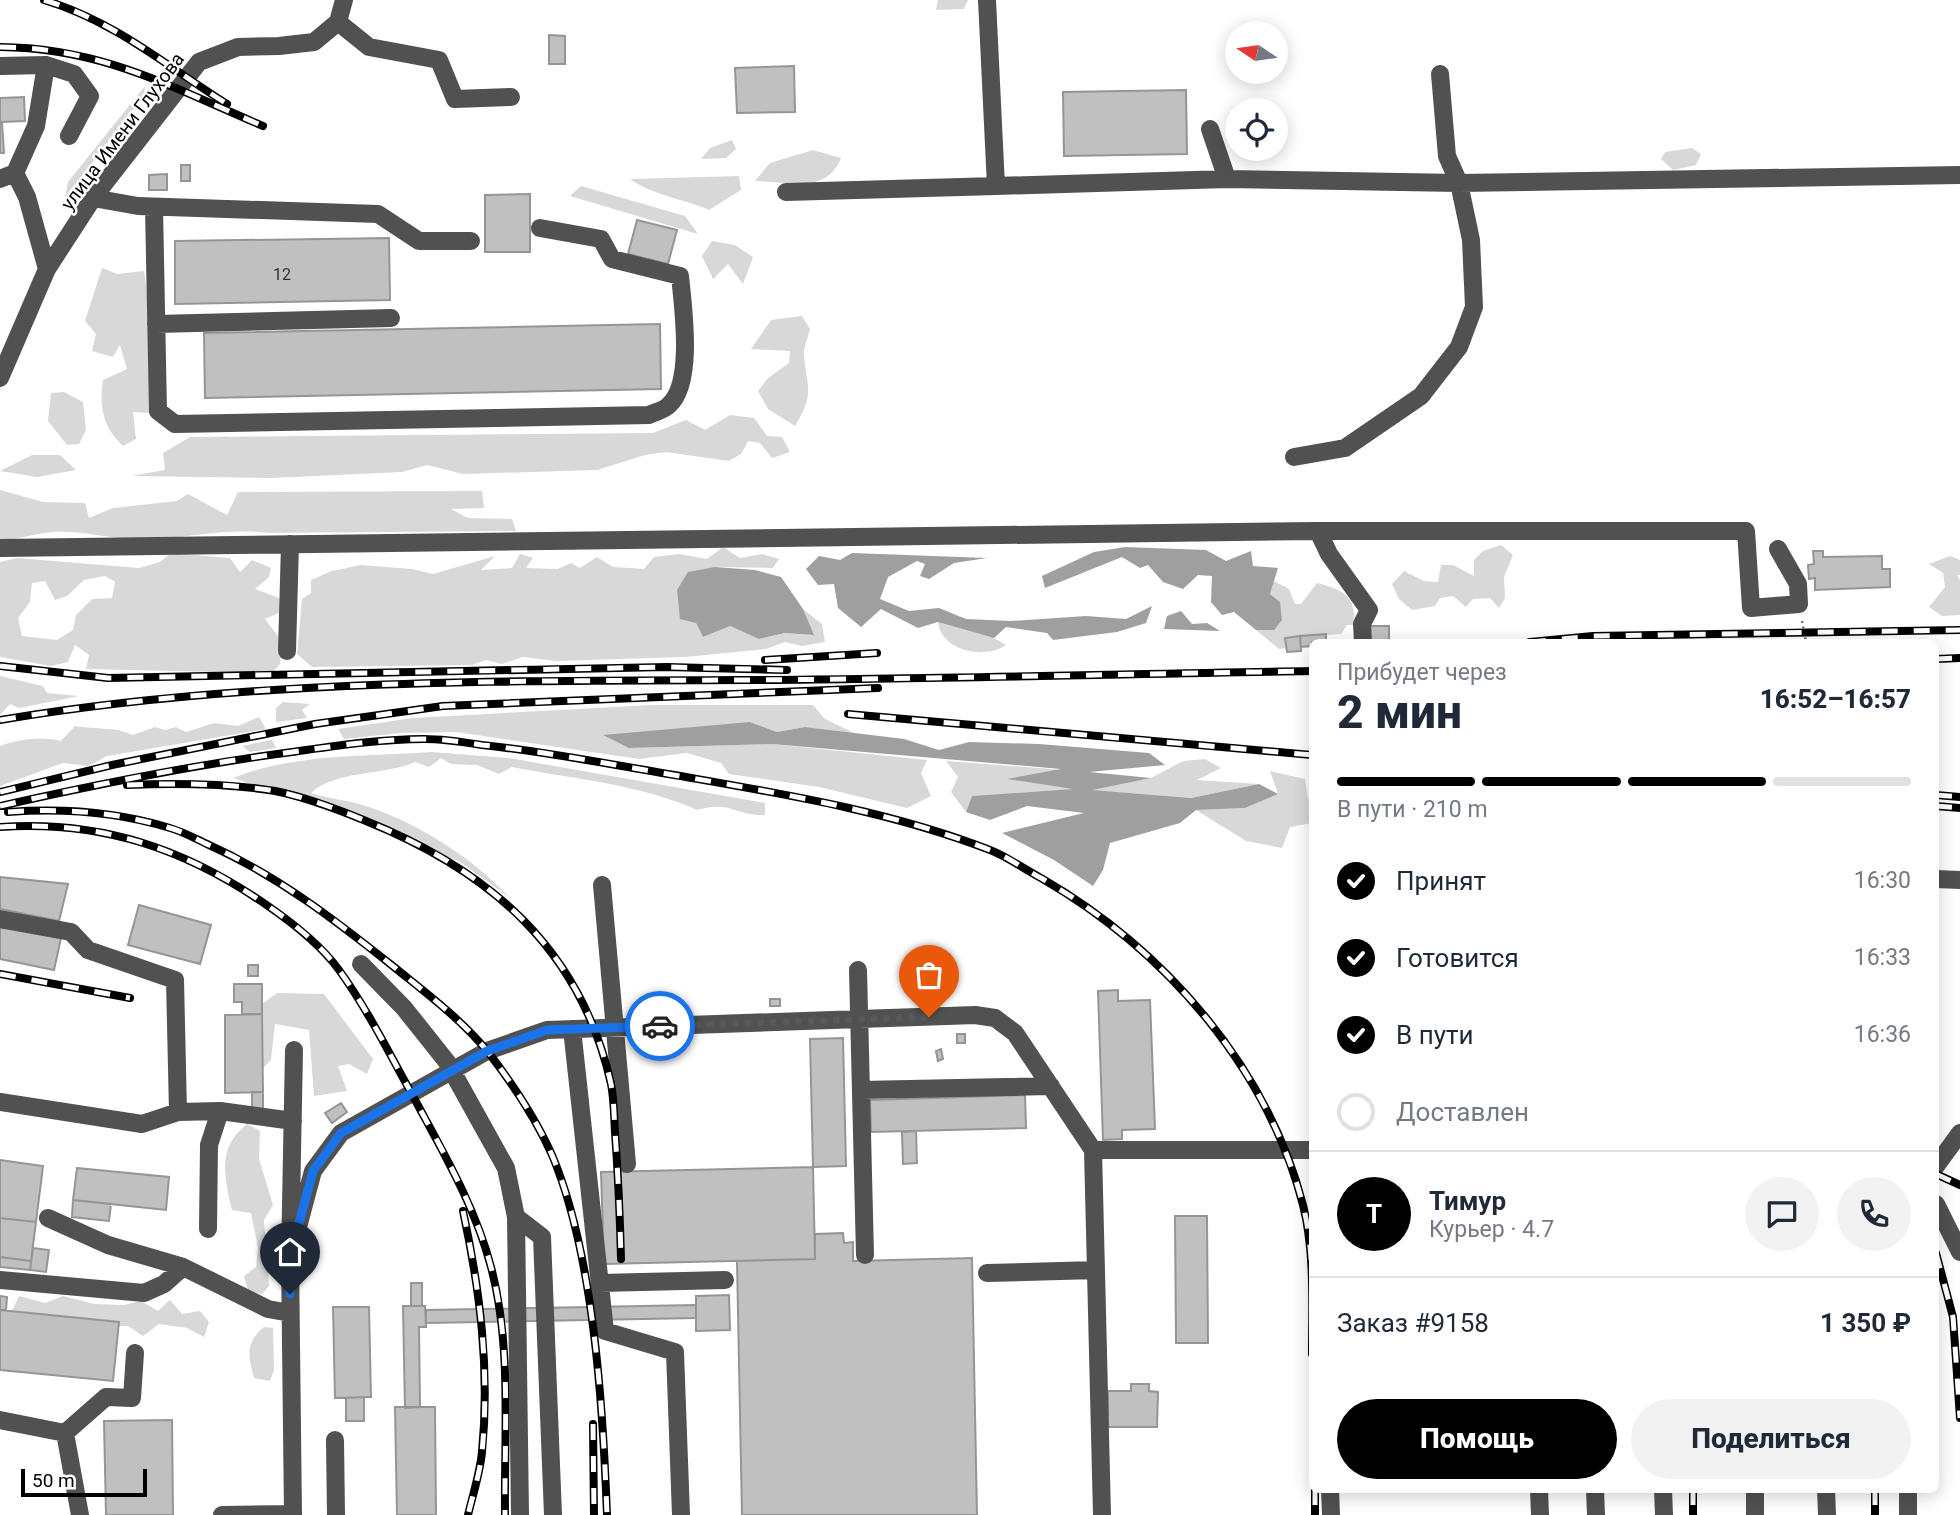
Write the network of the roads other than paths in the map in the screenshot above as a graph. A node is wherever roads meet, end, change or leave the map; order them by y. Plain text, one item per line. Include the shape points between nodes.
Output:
1 (344, 0) edge
2 (988, 0) edge
3 (338, 22) junction
4 (46, 65) junction
5 (0, 66) edge
6 (1440, 74) dead end
7 (511, 97) dead end
8 (1210, 129) dead end
9 (69, 136) dead end
10 (1960, 175) edge
11 (8, 176) edge
12 (1227, 180) junction
13 (1459, 183) junction
14 (996, 186) junction
15 (786, 192) dead end
16 (93, 198) junction
17 (154, 207) junction
18 (540, 228) dead end
19 (471, 240) dead end
20 (47, 269) junction
21 (391, 318) dead end
22 (156, 324) junction
23 (0, 378) edge
24 (1294, 457) dead end
25 (1318, 531) junction
26 (290, 544) junction
27 (0, 548) edge
28 (1778, 549) dead end
29 (1363, 639) edge
30 (288, 651) dead end
31 (1939, 879) edge
32 (1960, 880) edge
33 (602, 885) dead end
34 (0, 919) edge
35 (361, 964) dead end
36 (858, 970) dead end
37 (860, 1018) junction
38 (614, 1027) junction
39 (572, 1029) junction
40 (294, 1050) dead end
41 (451, 1070) junction
42 (1051, 1086) junction
43 (861, 1090) junction
44 (0, 1102) edge
45 (220, 1111) junction
46 (178, 1112) junction
47 (293, 1121) junction
48 (1960, 1133) edge
49 (1947, 1144) edge
50 (1093, 1150) junction
51 (1309, 1150) edge
52 (1939, 1160) edge
53 (627, 1164) dead end
54 (1939, 1210) edge
55 (516, 1217) junction
56 (48, 1218) dead end
57 (208, 1229) dead end
58 (1960, 1252) edge
59 (865, 1255) dead end
60 (290, 1257) junction
61 (183, 1267) junction
62 (1096, 1270) junction
63 (987, 1273) dead end
64 (0, 1280) edge
65 (725, 1280) dead end
66 (600, 1283) junction
67 (290, 1313) junction
68 (135, 1353) dead end
69 (0, 1420) edge
70 (65, 1433) junction
71 (335, 1440) dead end
72 (1330, 1493) edge
73 (1539, 1493) edge
74 (1595, 1493) edge
75 (1663, 1493) edge
76 (1755, 1493) edge
77 (1826, 1493) edge
78 (1908, 1493) edge
79 (80, 1515) edge
80 (222, 1515) edge
81 (293, 1515) edge
82 (336, 1515) edge
83 (520, 1515) edge
84 (553, 1515) edge
85 (681, 1515) edge
86 (1102, 1515) edge
87 (1331, 1515) edge
88 (1539, 1515) edge
89 (1596, 1515) edge
90 (1664, 1515) edge
91 (1755, 1515) edge
92 (1827, 1515) edge
93 (1908, 1515) edge

1 - 3 street
2 - 14 street
3 - 7 street via 369,47 439,60 456,99
3 - 16 street, улица Имени Глухова via 314,42 238,47 200,62
4 - 5 street
4 - 9 street via 74,74 90,96
4 - 11 street via 36,126
6 - 13 street via 1447,156
8 - 12 street
10 - 13 street
11 - 20 street via 27,197
12 - 13 street
12 - 14 street
13 - 24 street via 1471,240 1474,307 1459,347 1421,396 1345,448
14 - 15 street
16 - 17 street
16 - 20 street, улица Имени Глухова
17 - 19 street via 378,214 419,242
17 - 22 street
18 - 22 street via 601,239 612,259 680,276 685,329 682,384 669,405 649,415 175,424 158,411
20 - 23 street, улица Имени Глухова
21 - 22 street
25 - 26 street
25 - 28 street via 1746,531 1751,608 1798,604 1798,584
25 - 29 street via 1369,610 1362,624
26 - 27 street
26 - 30 street
31 - 32 street
33 - 38 street
34 - 46 street via 71,932 88,950 175,980
35 - 41 street via 404,1009
36 - 37 street
37 - 38 street
37 - 42 street via 996,1018 1015,1033
37 - 43 street
38 - 39 street
38 - 53 street
39 - 41 street via 547,1030 487,1051
39 - 66 street
40 - 47 street
41 - 55 street via 506,1168
41 - 60 street via 341,1133 313,1171
42 - 43 street
42 - 50 street
43 - 59 street
44 - 46 street via 142,1124
45 - 46 street
45 - 47 street
45 - 57 street via 209,1145
47 - 60 street
48 - 49 street
49 - 52 street
50 - 51 street
50 - 62 street
54 - 58 street
55 - 83 street
55 - 84 street via 542,1237
56 - 61 street via 108,1245
60 - 67 street
61 - 64 street via 164,1284 144,1293
61 - 67 street via 268,1310
62 - 63 street
62 - 86 street
65 - 66 street
66 - 85 street via 605,1331 675,1352
67 - 81 street
68 - 70 street via 132,1398 106,1397
69 - 70 street
70 - 79 street
71 - 82 street
72 - 87 street
73 - 88 street
74 - 89 street
75 - 90 street
76 - 91 street
77 - 92 street
78 - 93 street
80 - 81 street

